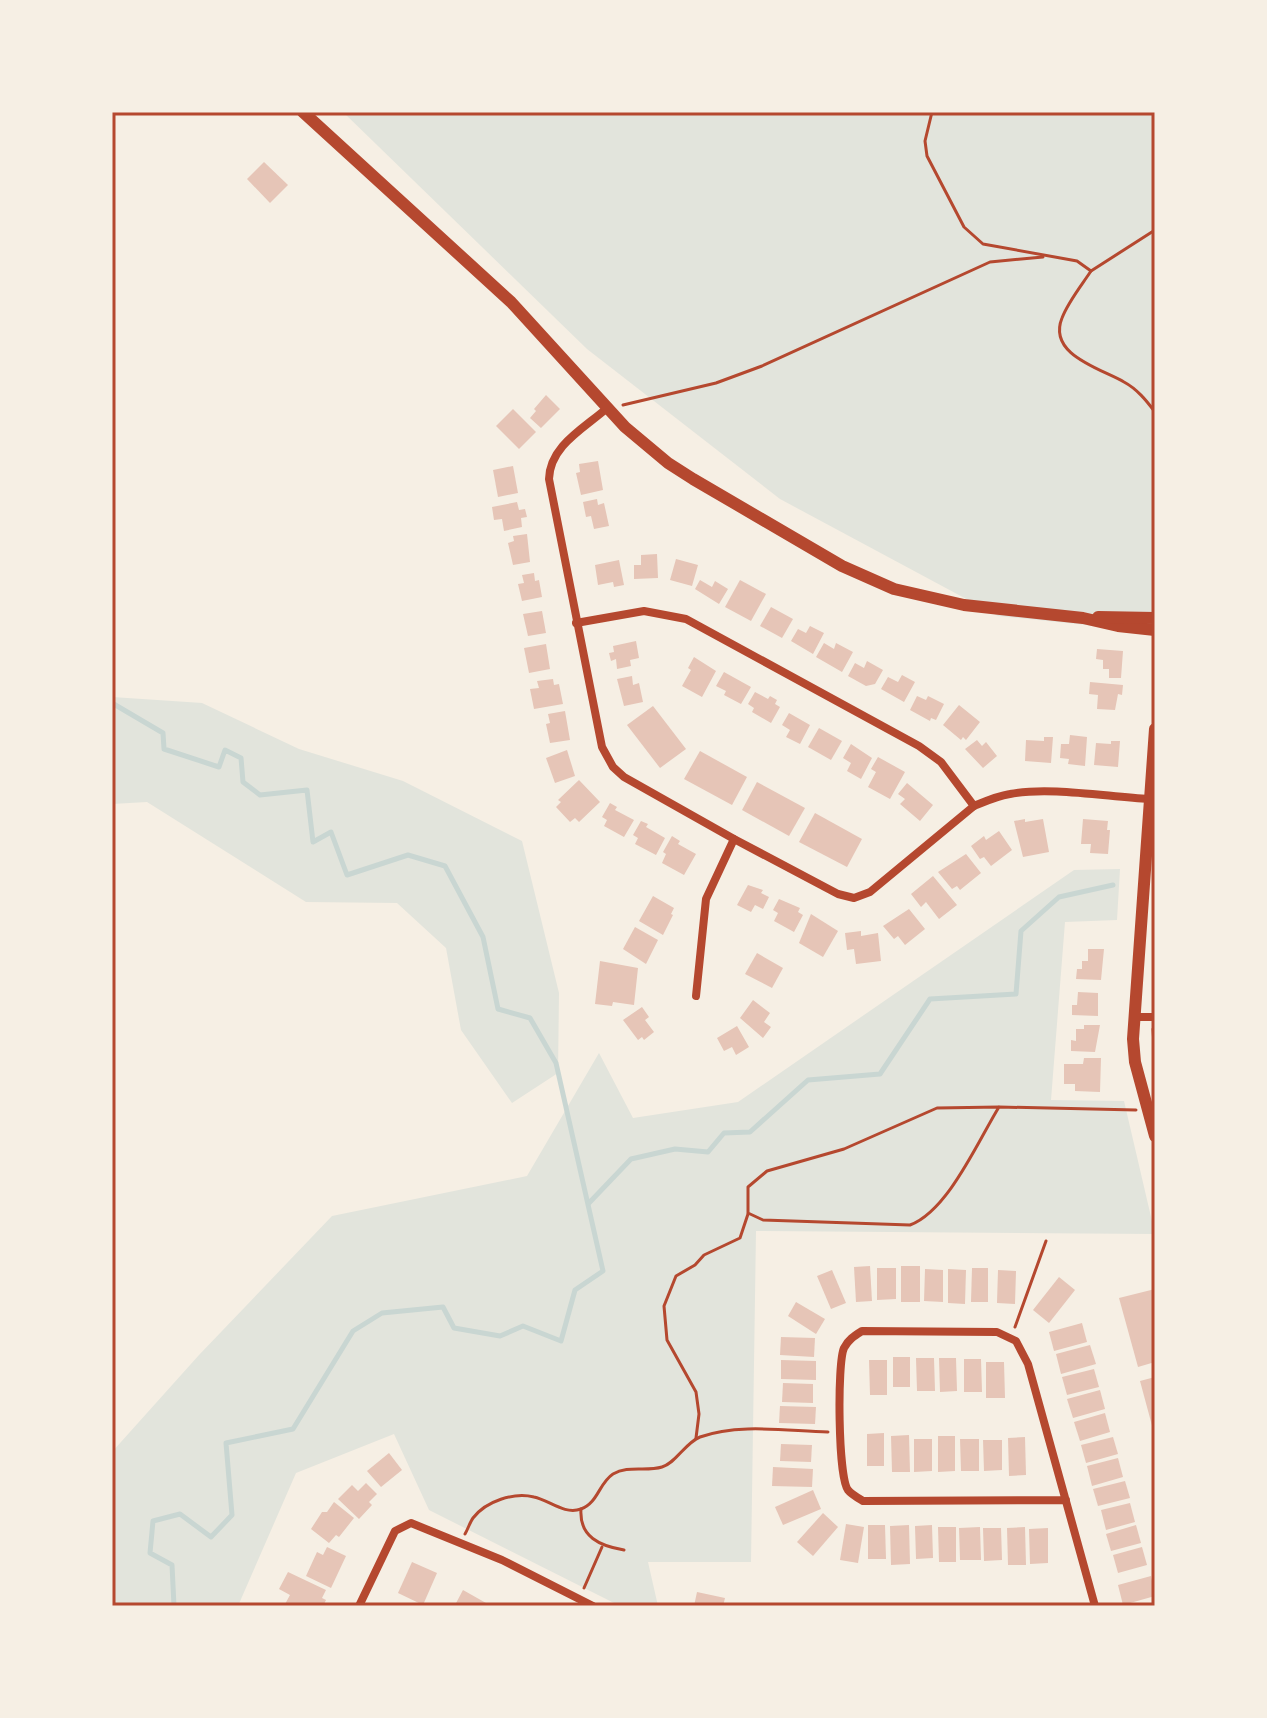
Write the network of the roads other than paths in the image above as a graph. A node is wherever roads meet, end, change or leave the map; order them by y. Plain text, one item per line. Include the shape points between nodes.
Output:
1 (303, 112) edge
2 (606, 409) junction
3 (1083, 618) junction
4 (1155, 618) edge
5 (576, 623) junction
6 (1155, 630) edge
7 (1155, 729) edge
8 (1149, 799) junction
9 (974, 806) junction
10 (734, 839) junction
11 (696, 996) dead end
12 (1134, 1017) junction
13 (1155, 1017) edge
14 (1155, 1136) edge
15 (1066, 1500) junction
16 (359, 1606) edge
17 (593, 1606) edge
18 (1095, 1606) edge

1 - 2 street via 511,302
2 - 3 street via 668,463 861,576 929,598
2 - 5 street via 561,446 549,469
3 - 4 street
3 - 6 street
5 - 9 street via 644,611 686,619 919,746 941,762
5 - 10 street via 602,747 613,767
7 - 8 street
8 - 9 street via 1025,792
8 - 12 street
9 - 10 street via 870,892 854,898
10 - 11 street via 706,899
12 - 13 street
12 - 14 street via 1135,1062
15 - 15 street via 863,1501 848,1491 840,1432 843,1350 851,1338 862,1331 997,1332 1016,1341 1028,1364
15 - 18 street
16 - 17 street via 395,1531 411,1523

